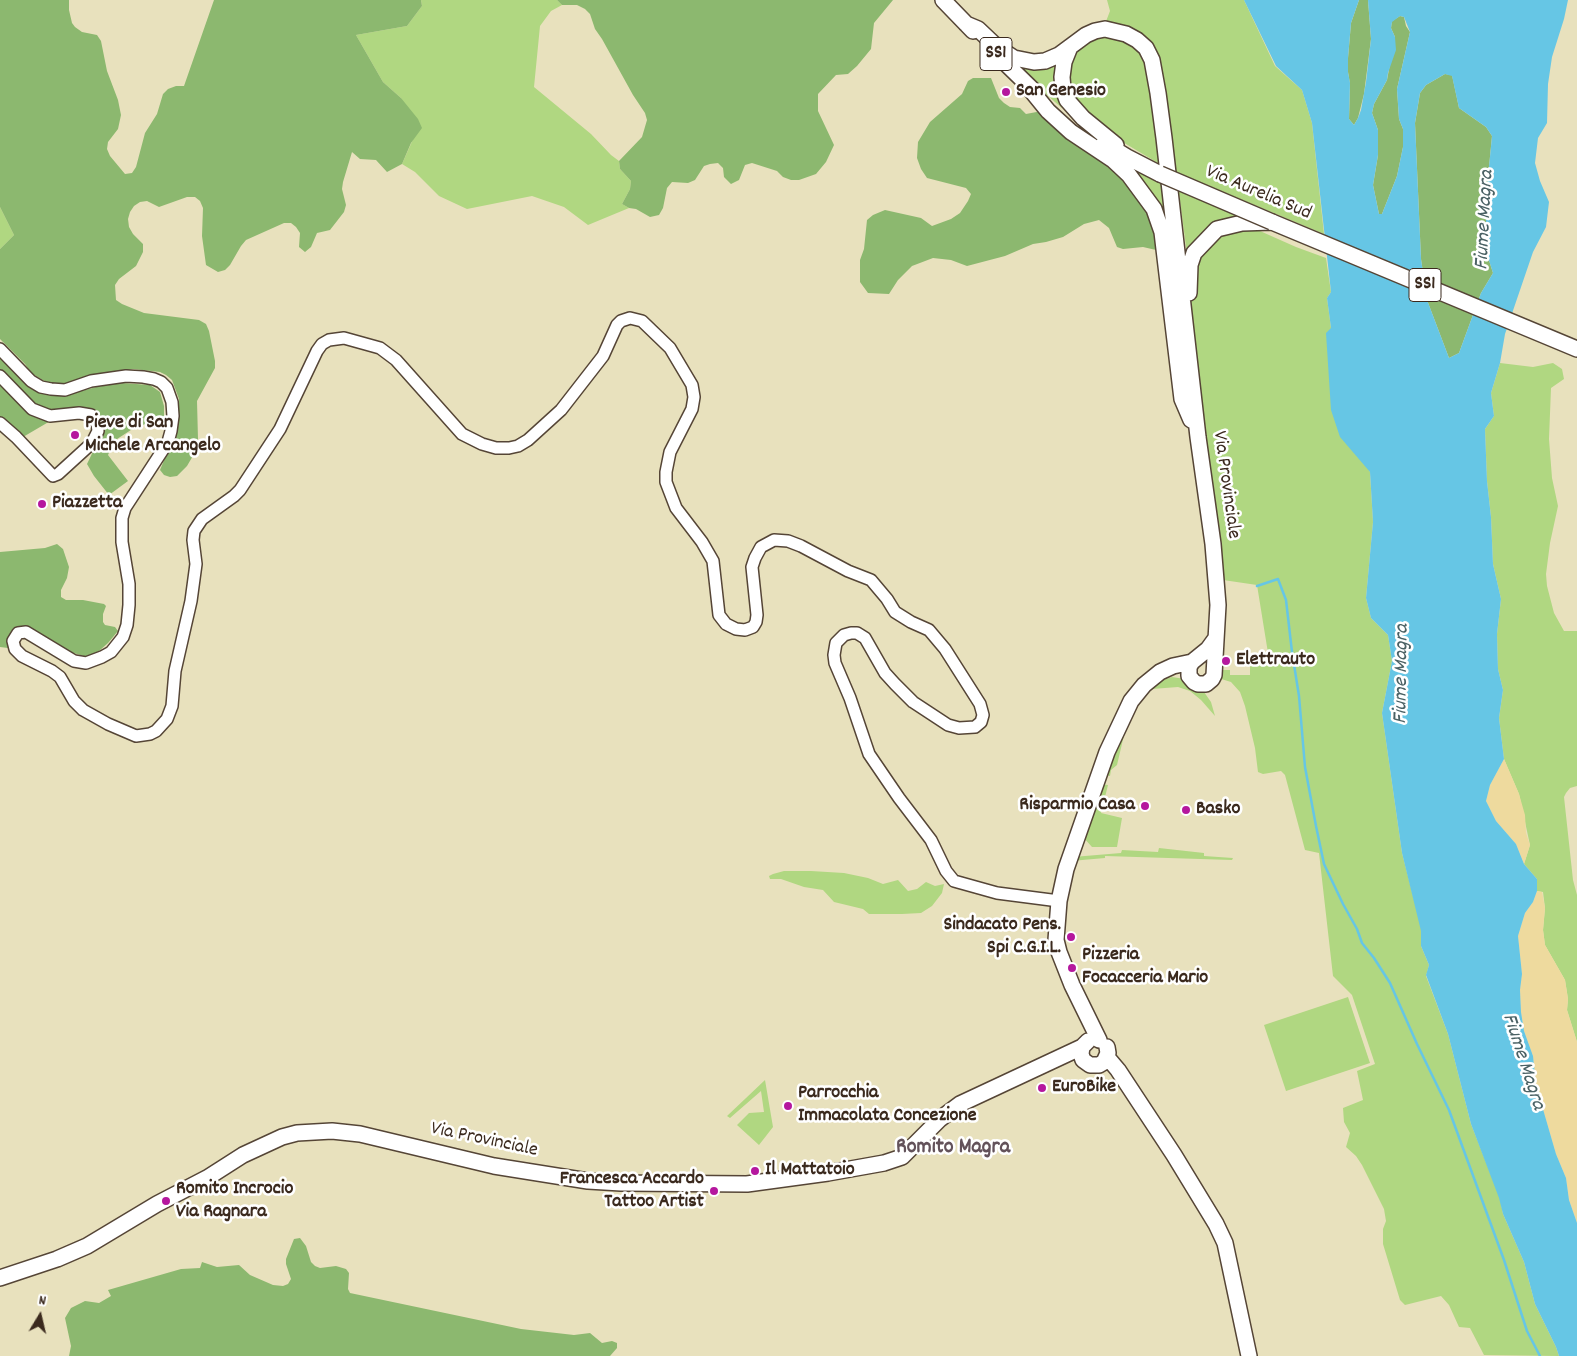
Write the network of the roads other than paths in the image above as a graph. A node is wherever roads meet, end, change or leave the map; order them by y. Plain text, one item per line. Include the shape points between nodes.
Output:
1 (944, 0) edge
2 (963, 21) junction
3 (1070, 47) junction
4 (1026, 84) junction
5 (1127, 157) junction
6 (1272, 222) junction
7 (1191, 340) junction
8 (0, 349) edge
9 (1577, 349) edge
10 (0, 376) edge
11 (0, 423) edge
12 (1198, 437) junction
13 (1216, 638) junction
14 (1193, 666) junction
15 (1214, 668) junction
16 (1059, 902) junction
17 (1088, 1047) junction
18 (1103, 1061) junction
19 (0, 1278) edge
20 (1249, 1356) edge

1 - 2 main road, SS1
2 - 3 main road via 1014,58 1034,62 1045,60
2 - 4 main road, Via Aurelia Sud / SS1
3 - 5 main road via 1062,77 1067,100
3 - 7 main road via 1095,31 1115,31 1137,40 1152,60
4 - 5 main road, Via Aurelia Sud / SS1 via 1067,119
4 - 12 main road via 1071,132 1130,175 1154,209 1162,232 1182,399
5 - 6 main road, Via Aurelia Sud / SS1, bridge
6 - 7 main road via 1242,223 1216,229 1194,253 1189,288
6 - 9 main road, Via Aurelia Sud / SS1
7 - 12 main road via 1201,398
8 - 16 street via 41,387 65,390 91,381 143,377 161,382 172,402 168,442 125,508 122,518 122,542 129,584 127,625 123,637 111,652 86,663 74,661 26,632 18,634 13,641 22,656 60,677 83,710 136,736 156,731 167,719 172,706 175,671 196,564 194,530 202,519 234,496 244,484 280,429 322,344 344,338 380,348 396,360 462,434 482,444 509,448 528,440 561,410 603,356 621,321 630,318 642,321 670,348 692,385 691,414 670,452 666,482 676,508 713,561 718,615 736,630 753,627 757,615 752,567 761,547 774,540 801,546 871,580 896,612 929,630 945,649 980,704 983,715 975,727 948,725 913,702 895,684 865,638 857,633 844,635 836,643 835,663 869,754 931,840 954,881 997,893
10 - 11 street via 32,409 50,416 91,415 98,431 92,443 55,476 50,475
12 - 13 main road, Via Provinciale via 1213,544 1218,615
13 - 14 main road
13 - 15 main road, Via Provinciale
14 - 15 main road via 1202,658 1210,661
14 - 15 main road via 1191,680 1198,684 1206,684 1212,679
14 - 16 main road via 1168,668 1160,672 1132,701 1107,752 1066,869
16 - 17 main road via 1056,940 1088,1019
17 - 18 main road via 1090,1065
17 - 18 main road via 1106,1046
17 - 19 main road, Via Provinciale via 954,1108 902,1157 828,1173 747,1184 588,1181 494,1166 360,1134 332,1131 297,1133 243,1155 87,1246
18 - 20 main road via 1122,1077 1133,1092 1216,1224 1224,1243

